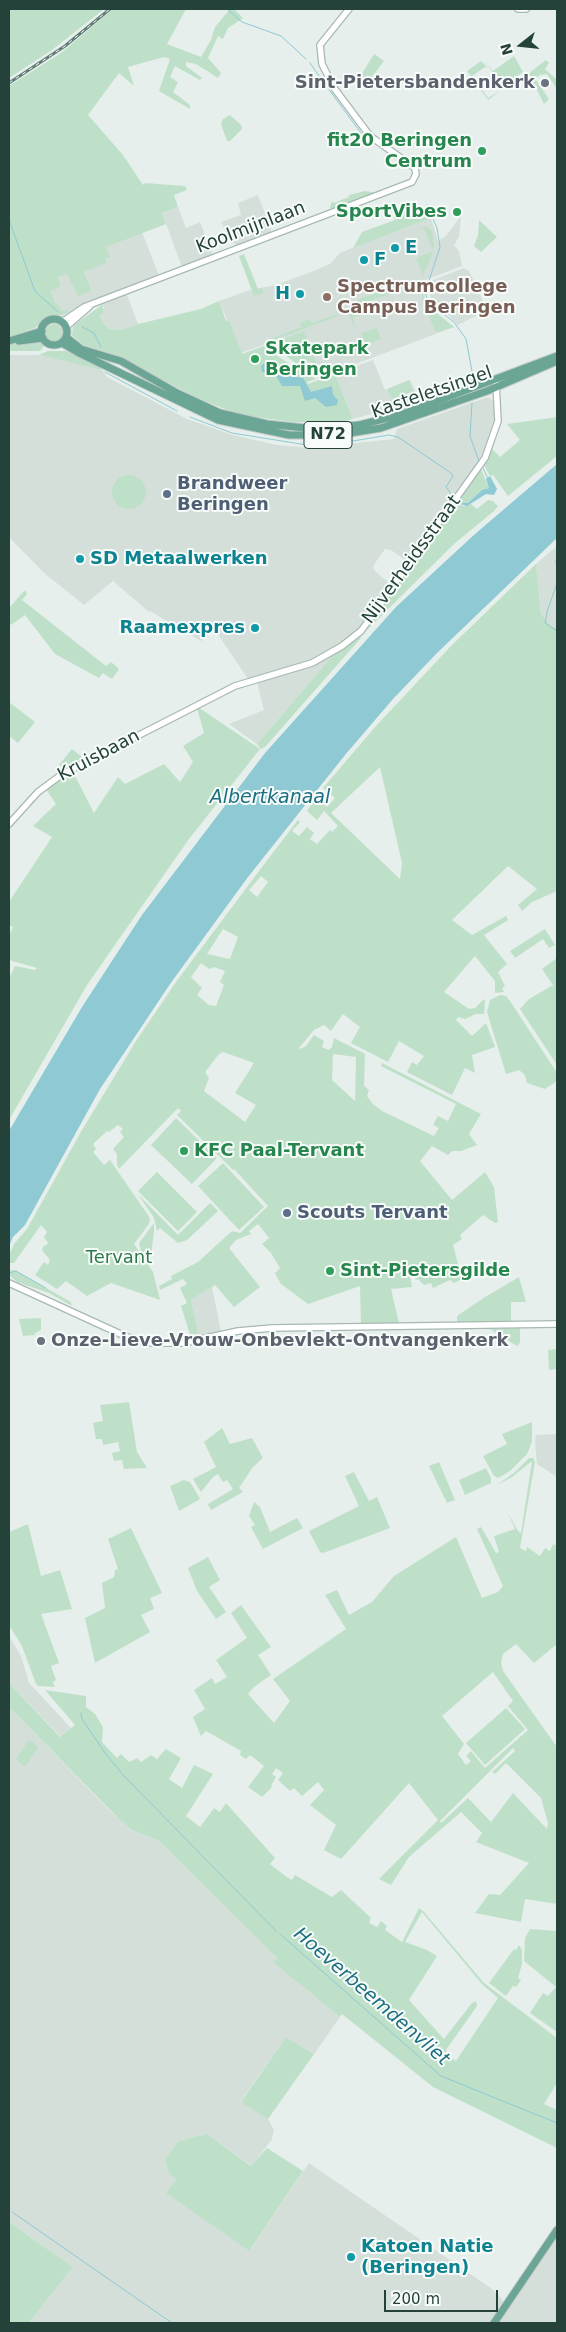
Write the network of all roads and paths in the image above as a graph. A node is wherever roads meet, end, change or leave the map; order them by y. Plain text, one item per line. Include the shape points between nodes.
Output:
1 (348, 9) edge
2 (93, 304) junction
3 (60, 321) junction
4 (66, 327) junction
5 (42, 334) junction
6 (64, 340) junction
7 (9, 341) edge
8 (557, 356) edge
9 (557, 361) edge
10 (496, 384) junction
11 (200, 703) joint
12 (9, 824) edge
13 (9, 1283) edge
14 (557, 1324) edge
15 (557, 2230) edge
16 (494, 2323) edge

1 - 2 street, Koolmijnlaan via 321,43 319,54 325,72 362,126 378,143 412,164 416,174 408,184
2 - 3 street, Koolmijnlaan
2 - 4 street, Koolmijnlaan
3 - 4 main road
3 - 5 main road, N72 via 48,321
4 - 6 main road
5 - 6 main road, N72 via 53,345
5 - 7 main road, N72
6 - 10 main road, Kasteletsingel / N72 via 80,349 121,361 176,393 220,412 289,428 337,428 379,421
8 - 10 main road, Kasteletsingel / N72
9 - 10 main road, Kasteletsingel / N72
10 - 11 street, Nijverheidsstraat via 498,421 485,458 364,627 342,646 312,663 235,686
11 - 12 street, Kruisbaan via 61,775 38,792
13 - 14 street via 127,1337 164,1344 266,1328
15 - 16 main road

